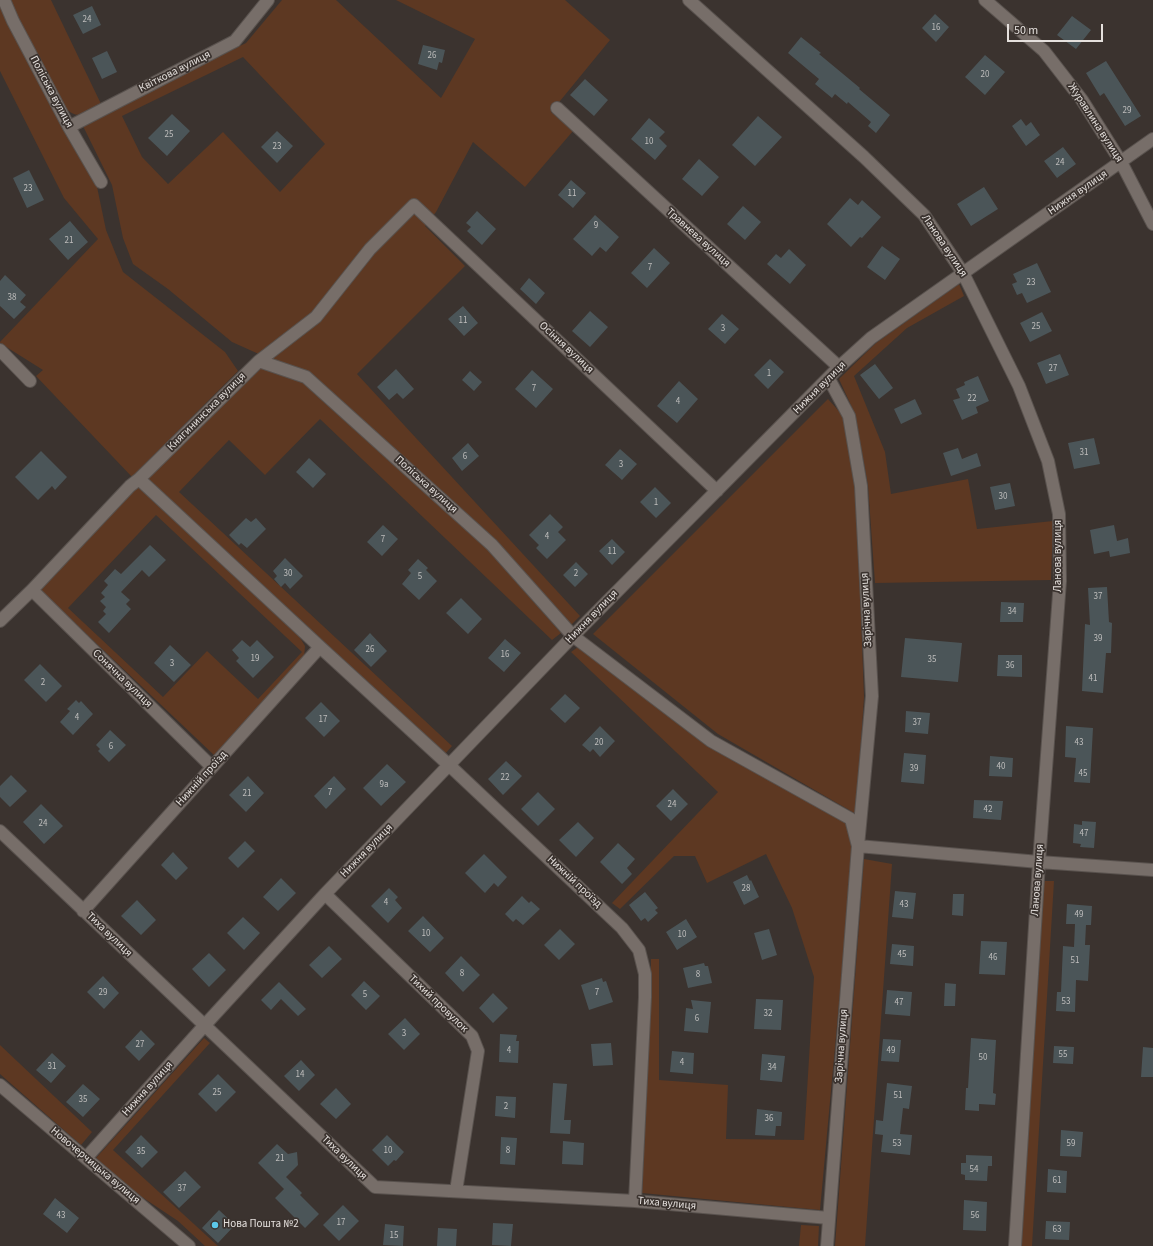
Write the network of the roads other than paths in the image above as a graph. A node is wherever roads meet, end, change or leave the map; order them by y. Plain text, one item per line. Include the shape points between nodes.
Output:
1 (4, 0) edge
2 (268, 0) edge
3 (690, 0) edge
4 (985, 0) edge
5 (557, 108) dead end
6 (69, 127) junction
7 (1153, 139) edge
8 (1121, 162) junction
9 (100, 182) dead end
10 (414, 205) joint
11 (1153, 224) edge
12 (963, 273) junction
13 (0, 350) edge
14 (259, 361) junction
15 (840, 367) junction
16 (829, 379) junction
17 (30, 381) dead end
18 (139, 479) junction
19 (717, 491) junction
20 (32, 590) junction
21 (0, 621) edge
22 (573, 636) junction
23 (320, 647) junction
24 (450, 766) junction
25 (212, 767) junction
26 (0, 831) edge
27 (858, 846) junction
28 (1039, 862) junction
29 (1153, 870) edge
30 (325, 894) junction
31 (84, 911) junction
32 (204, 1026) junction
33 (0, 1085) edge
34 (86, 1158) junction
35 (456, 1191) junction
36 (635, 1201) junction
37 (829, 1218) junction
38 (189, 1246) edge
39 (826, 1246) edge
40 (1015, 1246) edge

1 - 6 street, Поліська вулиця
2 - 6 street, Квіткова вулиця via 235,41
3 - 12 street, Ланова вулиця via 864,157 924,215
4 - 8 street, Журавлина вулиця via 1044,51 1082,100
5 - 15 street, Травнева вулиця
6 - 9 street, Поліська вулиця
7 - 8 street, Нижня вулиця
8 - 11 street, Журавлина вулиця
8 - 12 street, Нижня вулиця
10 - 14 street, Княгининська вулиця via 370,249 316,317
10 - 19 street, Осіння вулиця
12 - 15 street, Нижня вулиця via 871,338
12 - 28 street, Ланова вулиця via 1019,386 1048,460 1059,514 1060,580
13 - 17 street
14 - 18 street, Княгининська вулиця
14 - 22 street, Поліська вулиця via 306,377 492,545
15 - 16 street, Нижня вулиця
16 - 19 street, Нижня вулиця
16 - 27 street, Зарічна вулиця via 849,416 861,486 872,696
18 - 20 street, Княгининська вулиця
18 - 23 street, Нижній проїзд
19 - 22 street, Нижня вулиця
20 - 21 street, Княгининська вулиця
20 - 25 street, Сонячна вулиця
22 - 24 street, Нижня вулиця
22 - 27 street, Зарічна вулиця via 711,741 851,819
23 - 24 street, Нижній проїзд
23 - 25 street, Нижній проїзд
24 - 30 street, Нижня вулиця
24 - 36 street, Нижній проїзд via 622,928 639,950 646,974
25 - 31 street, Нижній проїзд
26 - 31 street, Тиха вулиця
27 - 28 street
27 - 37 street, Зарічна вулиця
28 - 29 street
28 - 40 street, Ланова вулиця
30 - 32 street, Нижня вулиця
30 - 35 street, Тихий провулок via 472,1036 478,1051
31 - 32 street, Тиха вулиця
32 - 34 street, Нижня вулиця
32 - 35 street, Тиха вулиця via 375,1187
33 - 34 street, Новочерчицька вулиця
34 - 38 street, Новочерчицька вулиця
35 - 36 street, Тиха вулиця
36 - 37 street, Тиха вулиця
37 - 39 street, Зарічна вулиця

